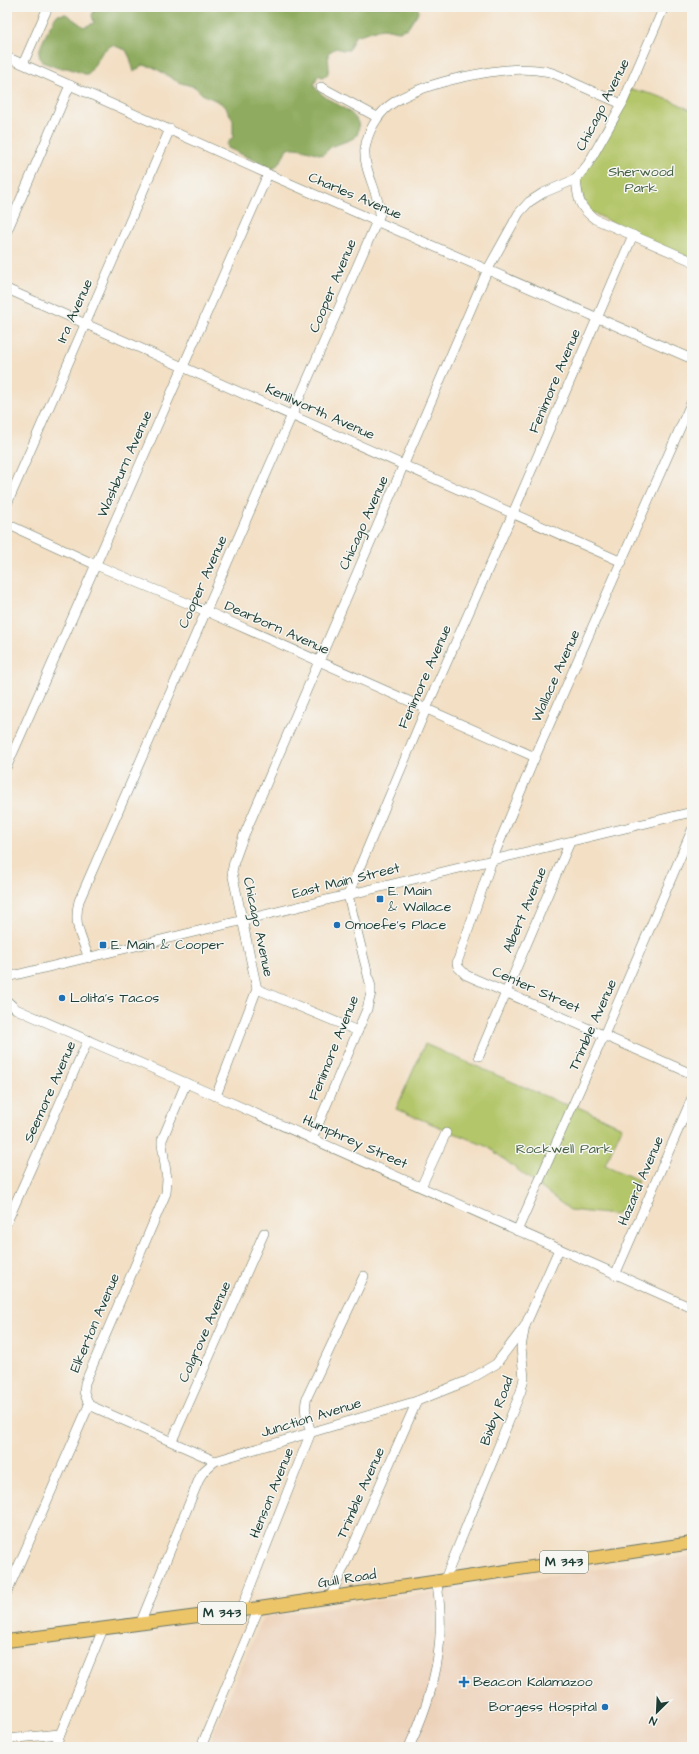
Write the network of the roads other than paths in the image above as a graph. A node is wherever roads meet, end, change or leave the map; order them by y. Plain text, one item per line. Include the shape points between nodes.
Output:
1 (48, 7) edge
2 (664, 7) edge
3 (7, 57) edge
4 (24, 64) junction
5 (70, 85) junction
6 (321, 87) dead end
7 (622, 104) junction
8 (378, 117) junction
9 (170, 130) junction
10 (268, 174) junction
11 (576, 178) junction
12 (377, 221) junction
13 (7, 231) edge
14 (633, 235) junction
15 (692, 261) edge
16 (488, 269) junction
17 (7, 289) edge
18 (597, 317) junction
19 (85, 324) junction
20 (692, 359) edge
21 (183, 367) junction
22 (692, 401) edge
23 (292, 416) junction
24 (405, 464) junction
25 (7, 504) edge
26 (513, 513) junction
27 (7, 524) edge
28 (622, 562) junction
29 (96, 565) junction
30 (206, 611) junction
31 (319, 662) junction
32 (426, 709) junction
33 (535, 757) junction
34 (8, 762) edge
35 (692, 812) edge
36 (692, 830) edge
37 (570, 842) junction
38 (492, 860) junction
39 (348, 895) junction
40 (242, 921) junction
41 (89, 958) junction
42 (458, 968) joint
43 (7, 977) edge
44 (257, 989) junction
45 (505, 992) junction
46 (7, 1001) edge
47 (358, 1031) junction
48 (604, 1035) junction
49 (88, 1040) junction
50 (479, 1056) dead end
51 (692, 1074) edge
52 (186, 1083) junction
53 (216, 1096) junction
54 (692, 1098) edge
55 (446, 1133) dead end
56 (312, 1139) junction
57 (421, 1187) junction
58 (7, 1222) edge
59 (517, 1230) junction
60 (264, 1233) dead end
61 (559, 1249) junction
62 (616, 1275) junction
63 (364, 1276) dead end
64 (692, 1308) edge
65 (526, 1326) junction
66 (417, 1401) junction
67 (89, 1405) junction
68 (311, 1432) junction
69 (172, 1441) junction
70 (215, 1461) junction
71 (692, 1543) edge
72 (440, 1580) junction
73 (7, 1592) edge
74 (331, 1596) junction
75 (259, 1608) junction
76 (241, 1610) junction
77 (140, 1624) junction
78 (103, 1629) junction
79 (7, 1641) edge
80 (60, 1734) junction
81 (7, 1739) edge
82 (55, 1747) edge
83 (201, 1747) edge
84 (409, 1747) edge

1 - 4 street
2 - 7 street, Chicago Avenue
3 - 4 street, Charles Avenue
4 - 5 street, Charles Avenue
5 - 9 street, Charles Avenue
5 - 13 street
6 - 8 street
7 - 8 street via 546,71 502,70 415,92 390,105
7 - 11 street, Chicago Avenue via 588,164
8 - 12 street, Cooper Avenue via 365,148 367,167 380,205
9 - 10 street, Charles Avenue
9 - 19 street, Ira Avenue
10 - 12 street, Charles Avenue
10 - 21 street, Washburn Avenue
11 - 14 street via 578,199 586,212
11 - 16 street, Chicago Avenue via 529,202 519,213
12 - 16 street, Charles Avenue
12 - 23 street, Cooper Avenue
14 - 15 street
14 - 18 street, Fenimore Avenue
16 - 18 street, Charles Avenue
16 - 24 street, Chicago Avenue
17 - 19 street, Kenilworth Avenue
18 - 20 street, Charles Avenue
18 - 26 street, Fenimore Avenue
19 - 21 street, Kenilworth Avenue
19 - 25 street, Ira Avenue
21 - 23 street, Kenilworth Avenue
21 - 29 street, Washburn Avenue
22 - 28 street, Wallace Avenue
23 - 24 street, Kenilworth Avenue
23 - 30 street, Cooper Avenue
24 - 26 street, Kenilworth Avenue
24 - 31 street, Chicago Avenue
26 - 28 street, Kenilworth Avenue
26 - 32 street, Fenimore Avenue
27 - 29 street, Dearborn Avenue
28 - 33 street, Wallace Avenue
29 - 30 street, Dearborn Avenue
29 - 34 street, Washburn Avenue
30 - 31 street, Dearborn Avenue
30 - 41 street, Cooper Avenue via 79,901 76,913 77,927
31 - 32 street, Dearborn Avenue
31 - 40 street, Chicago Avenue via 234,862 233,877
32 - 33 street, Dearborn Avenue
32 - 39 street, Fenimore Avenue
33 - 38 street, Wallace Avenue
35 - 37 street, East Main Street
36 - 48 street, Trimble Avenue
37 - 38 street, East Main Street
37 - 45 street, Albert Avenue
38 - 39 street, East Main Street
38 - 42 street, Wallace Avenue via 457,960
39 - 40 street, East Main Street
39 - 47 street, Fenimore Avenue via 371,987 367,1009
40 - 41 street, East Main Street
40 - 44 street, Chicago Avenue
41 - 43 street, East Main Street
42 - 45 street, Center Street via 466,975
44 - 47 street
44 - 53 street, Chicago Avenue
45 - 48 street, Center Street
45 - 50 street, Albert Avenue
46 - 49 street, Humphrey Street via 16,1009
47 - 56 street, Fenimore Avenue
48 - 51 street, Center Street
48 - 59 street, Trimble Avenue
49 - 52 street, Humphrey Street
49 - 58 street, Seemore Avenue
52 - 53 street, Humphrey Street
52 - 67 street, Elkerton Avenue via 162,1140 167,1178 166,1193 85,1383 84,1392
53 - 56 street, Humphrey Street
54 - 62 street, Hazard Avenue
55 - 57 street
56 - 57 street, Humphrey Street
57 - 59 street, Humphrey Street
59 - 61 street, Humphrey Street
60 - 69 street, Colgrove Avenue
61 - 62 street, Humphrey Street
61 - 65 street, Bixby Road
62 - 64 street, Humphrey Street
63 - 68 street via 307,1397 305,1414
65 - 66 street, Junction Avenue via 496,1364 467,1382
65 - 72 street, Bixby Road via 521,1347 524,1378 521,1392
66 - 68 street, Junction Avenue
66 - 74 street, Trimble Avenue
67 - 69 street
67 - 73 street
68 - 70 street, Junction Avenue
68 - 76 street, Henson Avenue
69 - 70 street
70 - 77 street via 200,1477
71 - 72 main road, Gull Road / M 343
72 - 74 main road, Gull Road / M 343
72 - 84 street via 442,1616 437,1666
74 - 75 main road, Gull Road / M 343
75 - 76 main road, Gull Road / M 343
75 - 83 street
76 - 77 main road, Gull Road / M 343
77 - 78 main road, Gull Road / M 343
78 - 79 main road, Gull Road / M 343
78 - 80 street
80 - 81 street
80 - 82 street

